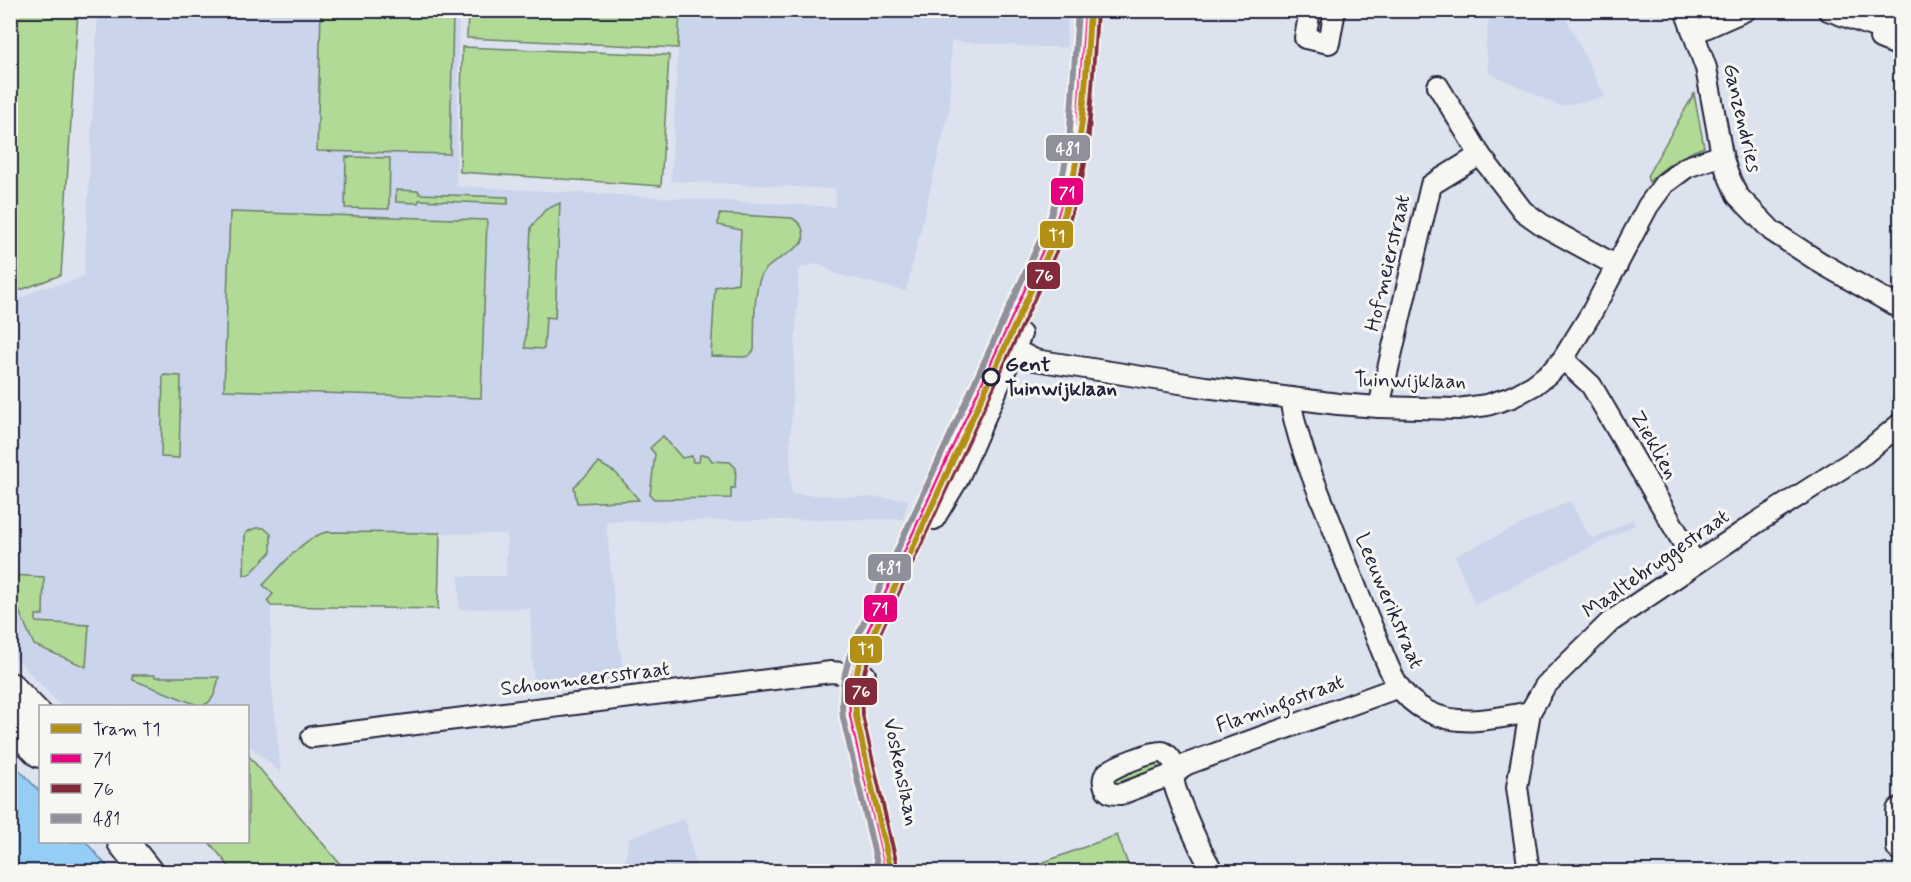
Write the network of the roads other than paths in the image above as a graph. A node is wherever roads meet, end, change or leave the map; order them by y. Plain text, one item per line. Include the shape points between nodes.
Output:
1 (1087, 10) edge
2 (1100, 10) edge
3 (1310, 10) edge
4 (1335, 10) edge
5 (1684, 10) edge
6 (1746, 10) edge
7 (1828, 10) edge
8 (1892, 26) edge
9 (1694, 33) junction
10 (1900, 46) edge
11 (1438, 86) dead end
12 (1480, 154) junction
13 (1722, 155) junction
14 (1617, 266) junction
15 (1900, 308) edge
16 (1015, 350) junction
17 (1563, 359) junction
18 (1290, 398) junction
19 (1379, 407) junction
20 (1900, 424) edge
21 (1695, 563) junction
22 (859, 674) junction
23 (1399, 687) junction
24 (10, 688) edge
25 (1530, 712) junction
26 (39, 718) edge
27 (10, 722) edge
28 (312, 737) dead end
29 (39, 751) edge
30 (1900, 811) edge
31 (124, 843) edge
32 (148, 843) edge
33 (1900, 847) edge
34 (147, 872) edge
35 (170, 872) edge
36 (888, 872) edge
37 (898, 872) edge
38 (1213, 872) edge
39 (1529, 872) edge

1 - 22 street, Voskenslaan via 1078,145 1058,222 862,648
2 - 16 street, Voskenslaan via 1089,140 1079,190
3 - 4 street via 1305,38 1329,43
5 - 9 street, Ganzendries
6 - 9 street
7 - 8 street
8 - 10 street via 1880,38
9 - 13 street, Ganzendries via 1712,94
11 - 12 street
12 - 14 street via 1523,211
12 - 19 street, Hofmeierstraat via 1431,185
13 - 14 street, Tuinwijklaan via 1687,167 1664,184
13 - 15 street, Ganzendries via 1737,195 1772,231
14 - 17 street, Tuinwijklaan
16 - 18 street, Tuinwijklaan via 1035,360
16 - 22 street, Voskenslaan via 958,479 936,515
17 - 19 street, Tuinwijklaan via 1534,385 1488,405 1458,409
17 - 21 street, Zieklien via 1592,385
18 - 19 street, Tuinwijklaan
18 - 23 street, Leeuwerikstraat via 1297,433
20 - 21 street, Maaltebruggestraat via 1864,454
21 - 25 street, Maaltebruggestraat via 1594,636 1545,686
22 - 28 street, Schoonmeersstraat via 831,672
22 - 36 street, Voskenslaan via 851,695 852,716
22 - 37 street, Voskenslaan via 867,733
23 - 25 street, Leeuwerikstraat via 1410,700 1444,718 1481,720
23 - 38 street, Flamingostraat via 1229,748 1177,771 1174,782 1197,847
24 - 26 highway
25 - 39 street, Maaltebruggestraat via 1517,787
27 - 29 highway
30 - 33 main road
31 - 34 highway
32 - 35 highway

